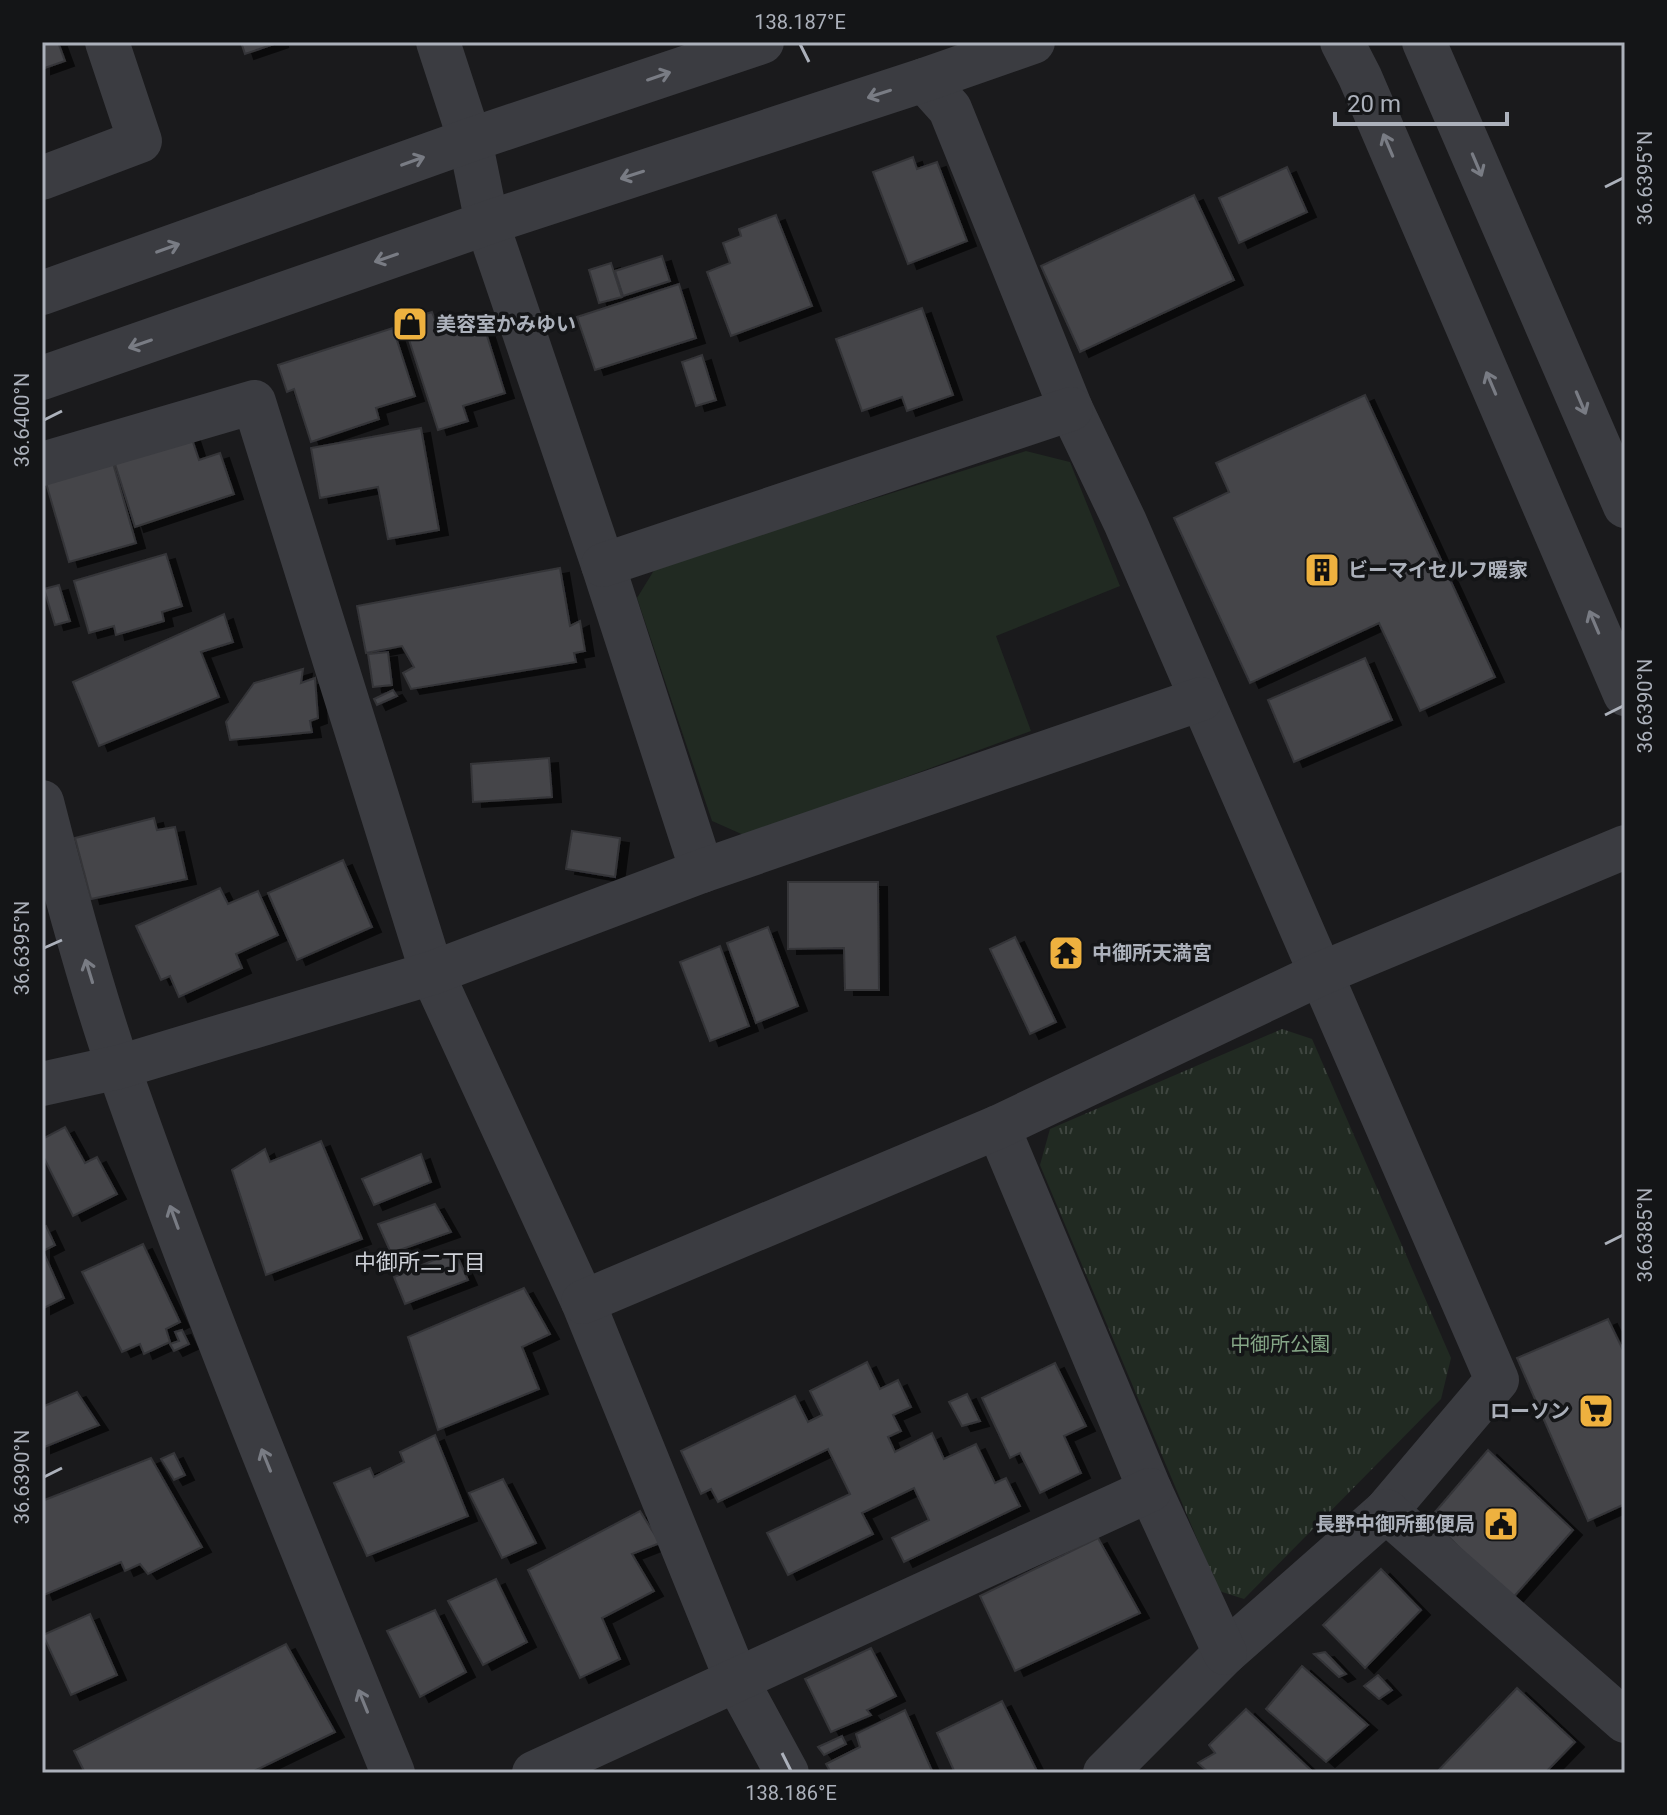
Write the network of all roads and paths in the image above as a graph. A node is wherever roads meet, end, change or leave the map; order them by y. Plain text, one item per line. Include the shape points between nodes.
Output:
1 (107, 42) edge
2 (438, 42) edge
3 (762, 42) edge
4 (1033, 42) edge
5 (1342, 42) edge
6 (1424, 42) edge
7 (924, 80) junction
8 (470, 140) junction
9 (42, 178) edge
10 (487, 223) junction
11 (42, 293) edge
12 (42, 378) edge
13 (1071, 409) junction
14 (42, 464) edge
15 (1625, 506) edge
16 (603, 565) junction
17 (1625, 694) edge
18 (1201, 699) junction
19 (42, 802) edge
20 (1625, 847) edge
21 (702, 871) junction
22 (432, 973) junction
23 (1320, 974) junction
24 (119, 1067) junction
25 (42, 1084) edge
26 (998, 1127) junction
27 (583, 1302) junction
28 (1150, 1490) junction
29 (1386, 1511) junction
30 (1225, 1653) junction
31 (737, 1681) junction
32 (1625, 1721) edge
33 (393, 1773) edge
34 (534, 1773) edge
35 (787, 1773) edge
36 (1105, 1773) edge

1 - 9 street via 140,141
2 - 8 street
8 -> 3 street
4 - 7 street
17 -> 5 street
6 -> 15 street
7 -> 10 street
7 - 13 street via 950,109
8 - 10 street
11 -> 8 street
10 -> 12 street
10 - 16 street
13 - 16 street
13 - 18 street
14 - 22 street via 254,402
16 - 21 street
18 - 21 street
18 - 23 street
24 -> 19 street
20 - 23 street
21 - 22 street
22 - 24 street
22 - 27 street
23 - 26 street
23 - 29 street via 1497,1380
24 - 25 street
33 -> 24 street via 236,1386
26 - 27 street
26 - 28 street
27 - 31 street
28 - 30 street
28 - 31 street
29 - 30 street
29 - 32 street
30 - 36 street
31 - 34 street
31 - 35 street

